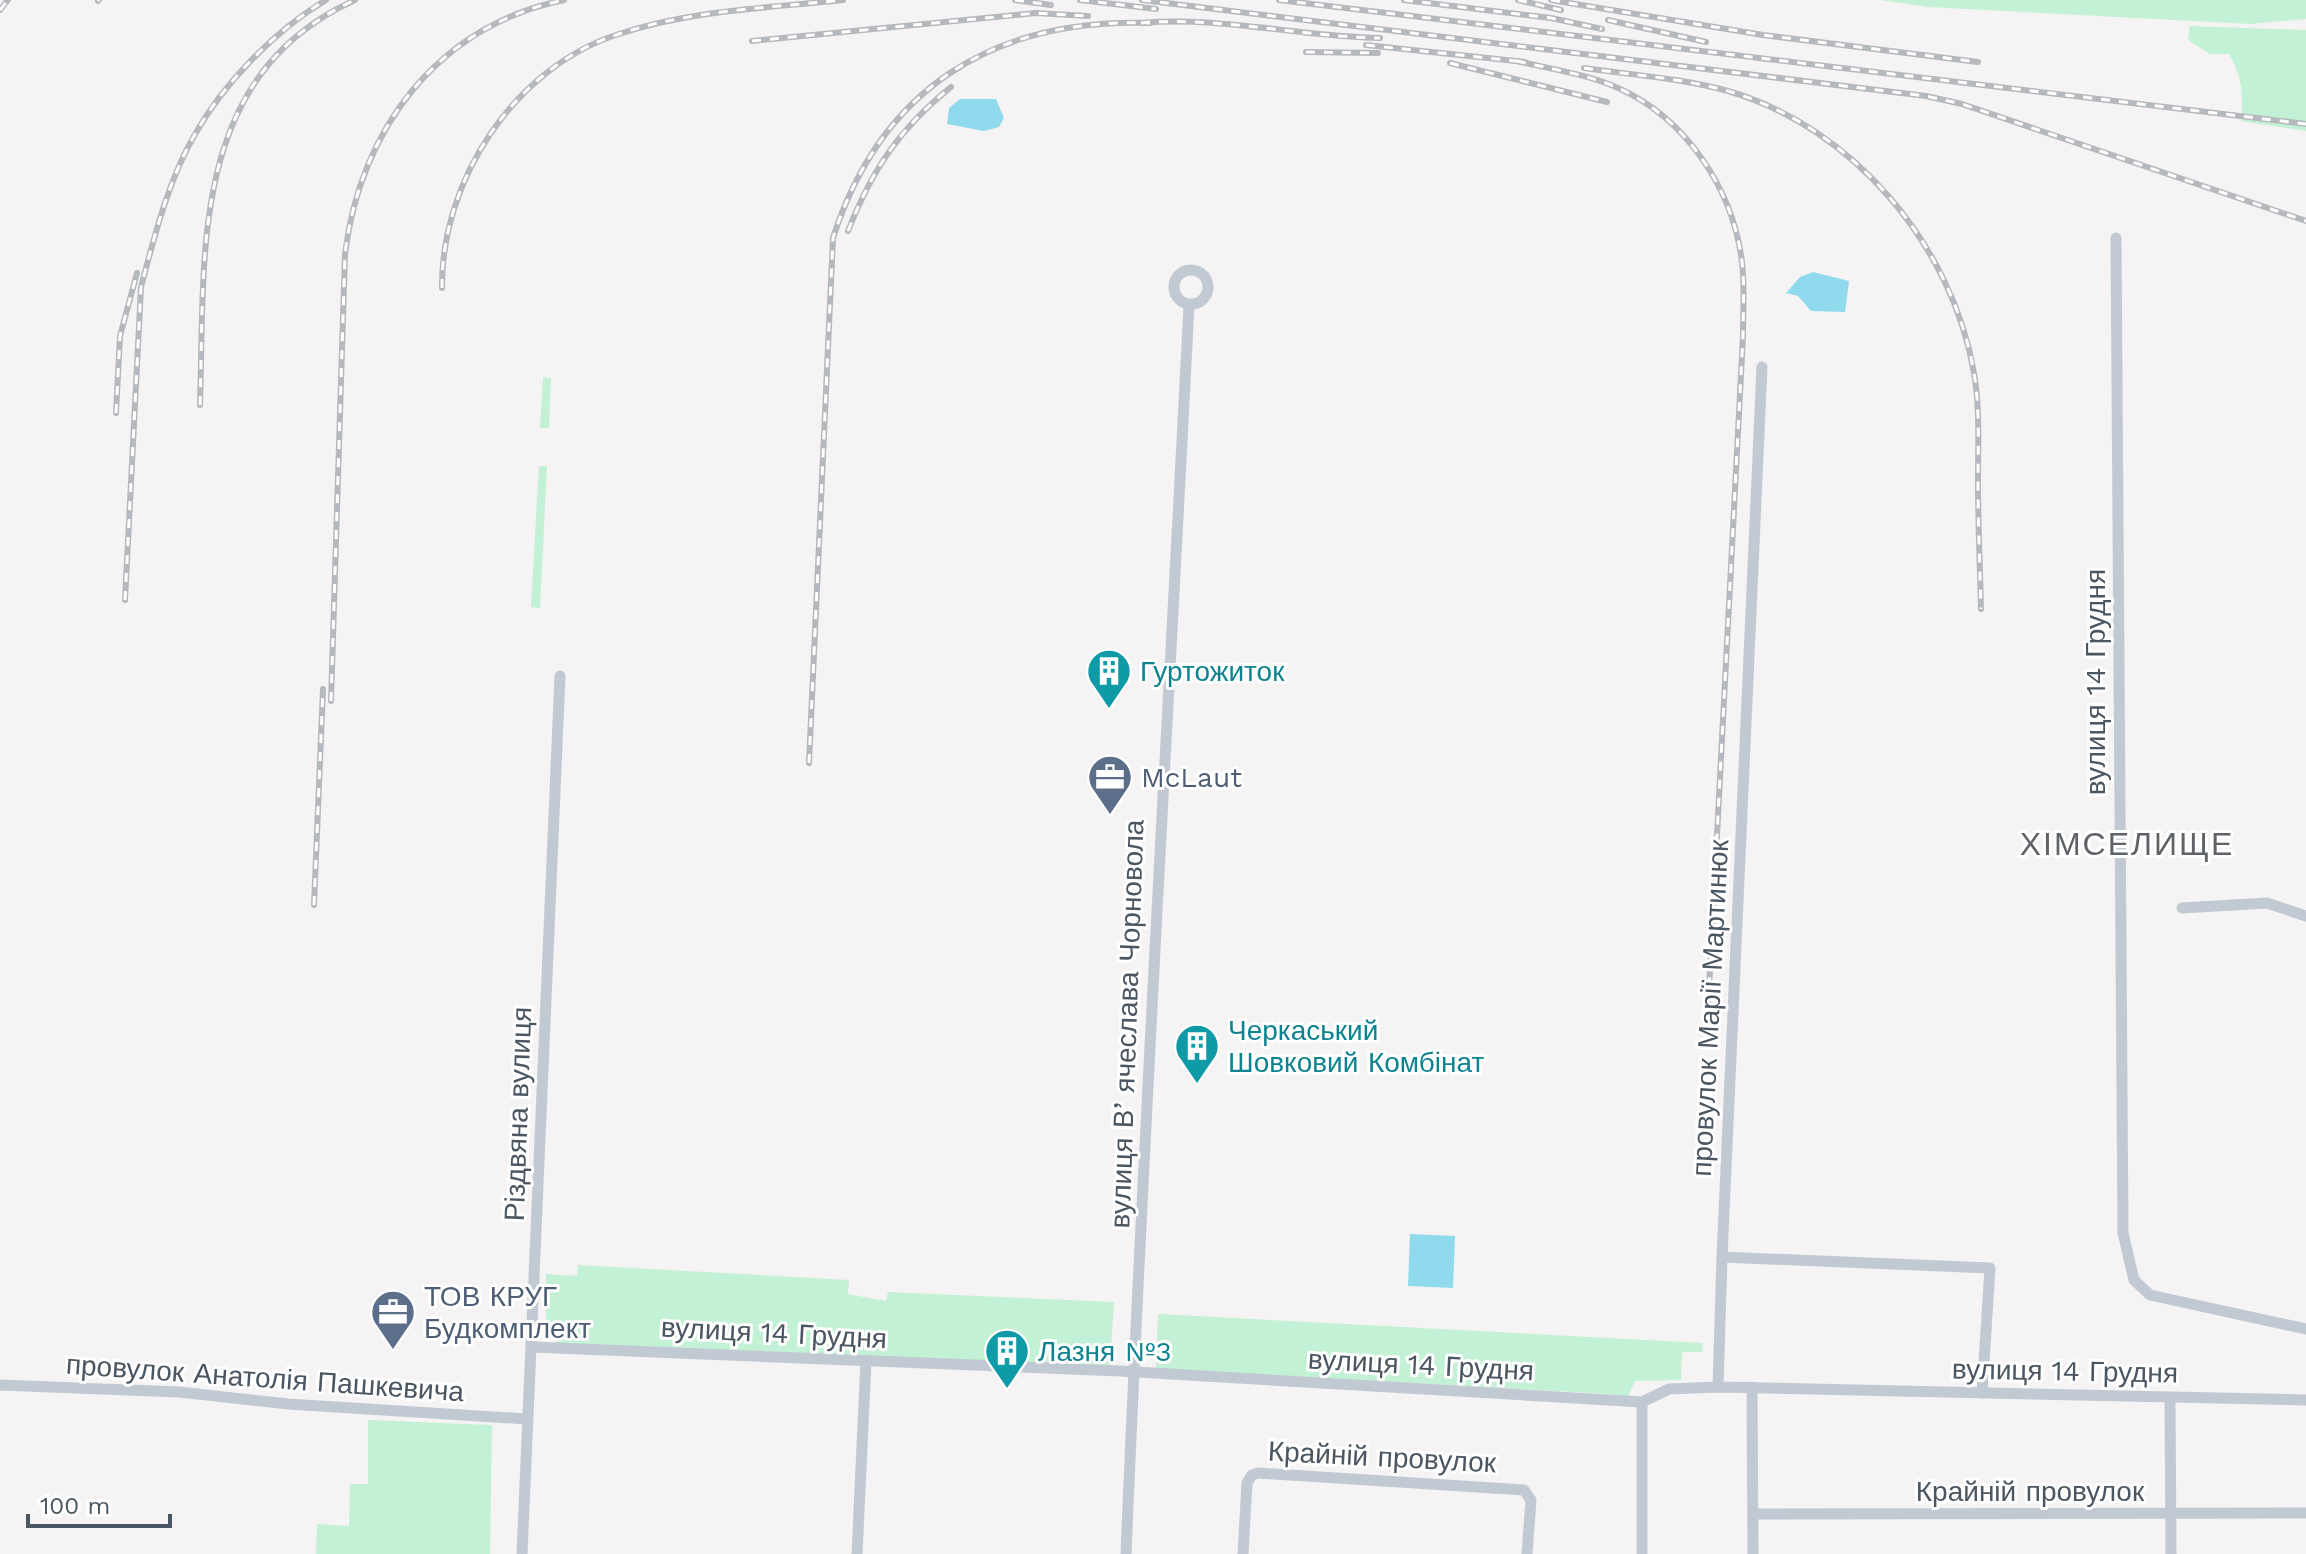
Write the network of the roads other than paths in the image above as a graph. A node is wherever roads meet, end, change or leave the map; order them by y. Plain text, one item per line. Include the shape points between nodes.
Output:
1 (2116, 238) dead end
2 (1189, 305) dead end
3 (1762, 367) dead end
4 (560, 676) dead end
5 (2182, 908) dead end
6 (2306, 916) edge
7 (1722, 1257) junction
8 (2306, 1329) edge
9 (532, 1347) junction
10 (866, 1361) junction
11 (1135, 1372) junction
12 (0, 1385) edge
13 (1718, 1387) junction
14 (1752, 1387) junction
15 (1982, 1393) junction
16 (2170, 1398) junction
17 (2306, 1400) edge
18 (1642, 1402) junction
19 (527, 1419) junction
20 (2306, 1513) edge
21 (1753, 1514) junction
22 (2171, 1515) junction
23 (522, 1554) edge
24 (857, 1554) edge
25 (1126, 1554) edge
26 (1243, 1554) edge
27 (1527, 1554) edge
28 (1642, 1554) edge
29 (1753, 1554) edge
30 (2171, 1554) edge

1 - 8 street, вулиця 14 Грудня via 2123,1233 2134,1280 2150,1295
2 - 11 street, вулиця Вʼячеслава Чорновола via 1146,1071
3 - 7 street, провулок Марії Мартинюк
4 - 9 street, Різдвяна вулиця
5 - 6 street via 2267,903
7 - 13 street, провулок Марії Мартинюк
7 - 15 street via 1990,1268
9 - 10 street, вулиця 14 Грудня
9 - 19 street, Різдвяна вулиця
10 - 11 street, вулиця 14 Грудня
10 - 24 street
11 - 18 street, вулиця 14 Грудня
11 - 25 street, вулиця Вʼячеслава Чорновола
12 - 19 street, провулок Анатолія Пашкевича via 179,1392
13 - 14 street, вулиця 14 Грудня
13 - 18 street, вулиця 14 Грудня via 1669,1389
14 - 15 street, вулиця 14 Грудня
14 - 21 street
15 - 16 street, вулиця 14 Грудня
16 - 17 street, вулиця 14 Грудня
16 - 22 street
18 - 28 street
19 - 23 street, Різдвяна вулиця
20 - 22 street, Крайній провулок
21 - 22 street, Крайній провулок
21 - 29 street
22 - 30 street
26 - 27 street, Крайній провулок via 1247,1483 1258,1473 1524,1490 1531,1500

